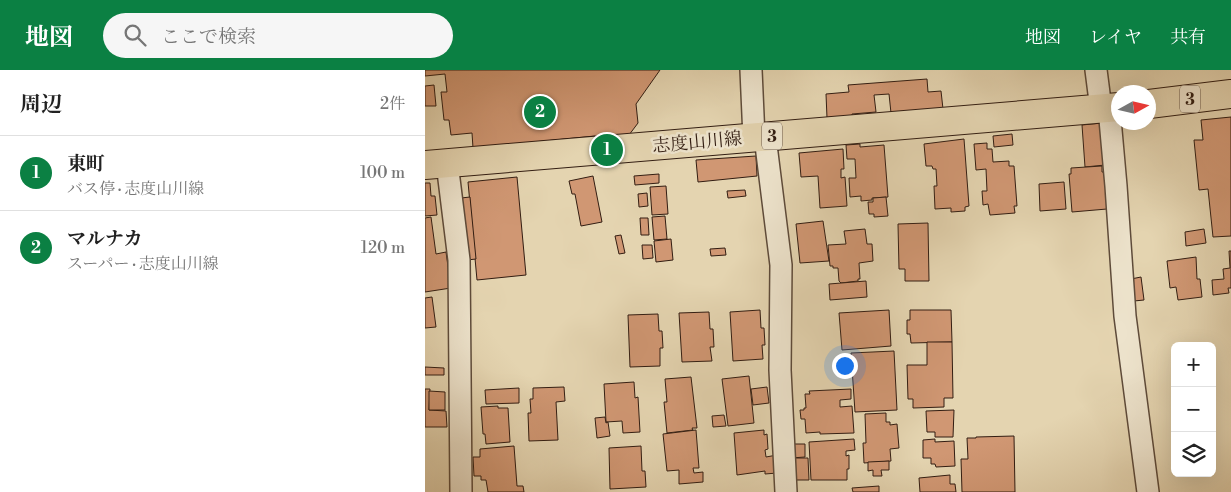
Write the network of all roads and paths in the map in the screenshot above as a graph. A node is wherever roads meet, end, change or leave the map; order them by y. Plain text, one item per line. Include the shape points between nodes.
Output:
1 (751, 70) edge
2 (1096, 70) edge
3 (1231, 94) edge
4 (1156, 103) edge
5 (1110, 108) edge
6 (760, 137) junction
7 (436, 164) edge
8 (461, 492) edge
9 (786, 492) edge
10 (1148, 492) edge

1 - 6 street
2 - 5 street
3 - 4 main road, 3
5 - 6 main road, 志度山川線 / 3
5 - 10 street via 1125,316
6 - 7 main road, 志度山川線 / 3
6 - 9 street via 781,265
7 - 8 street via 459,260

